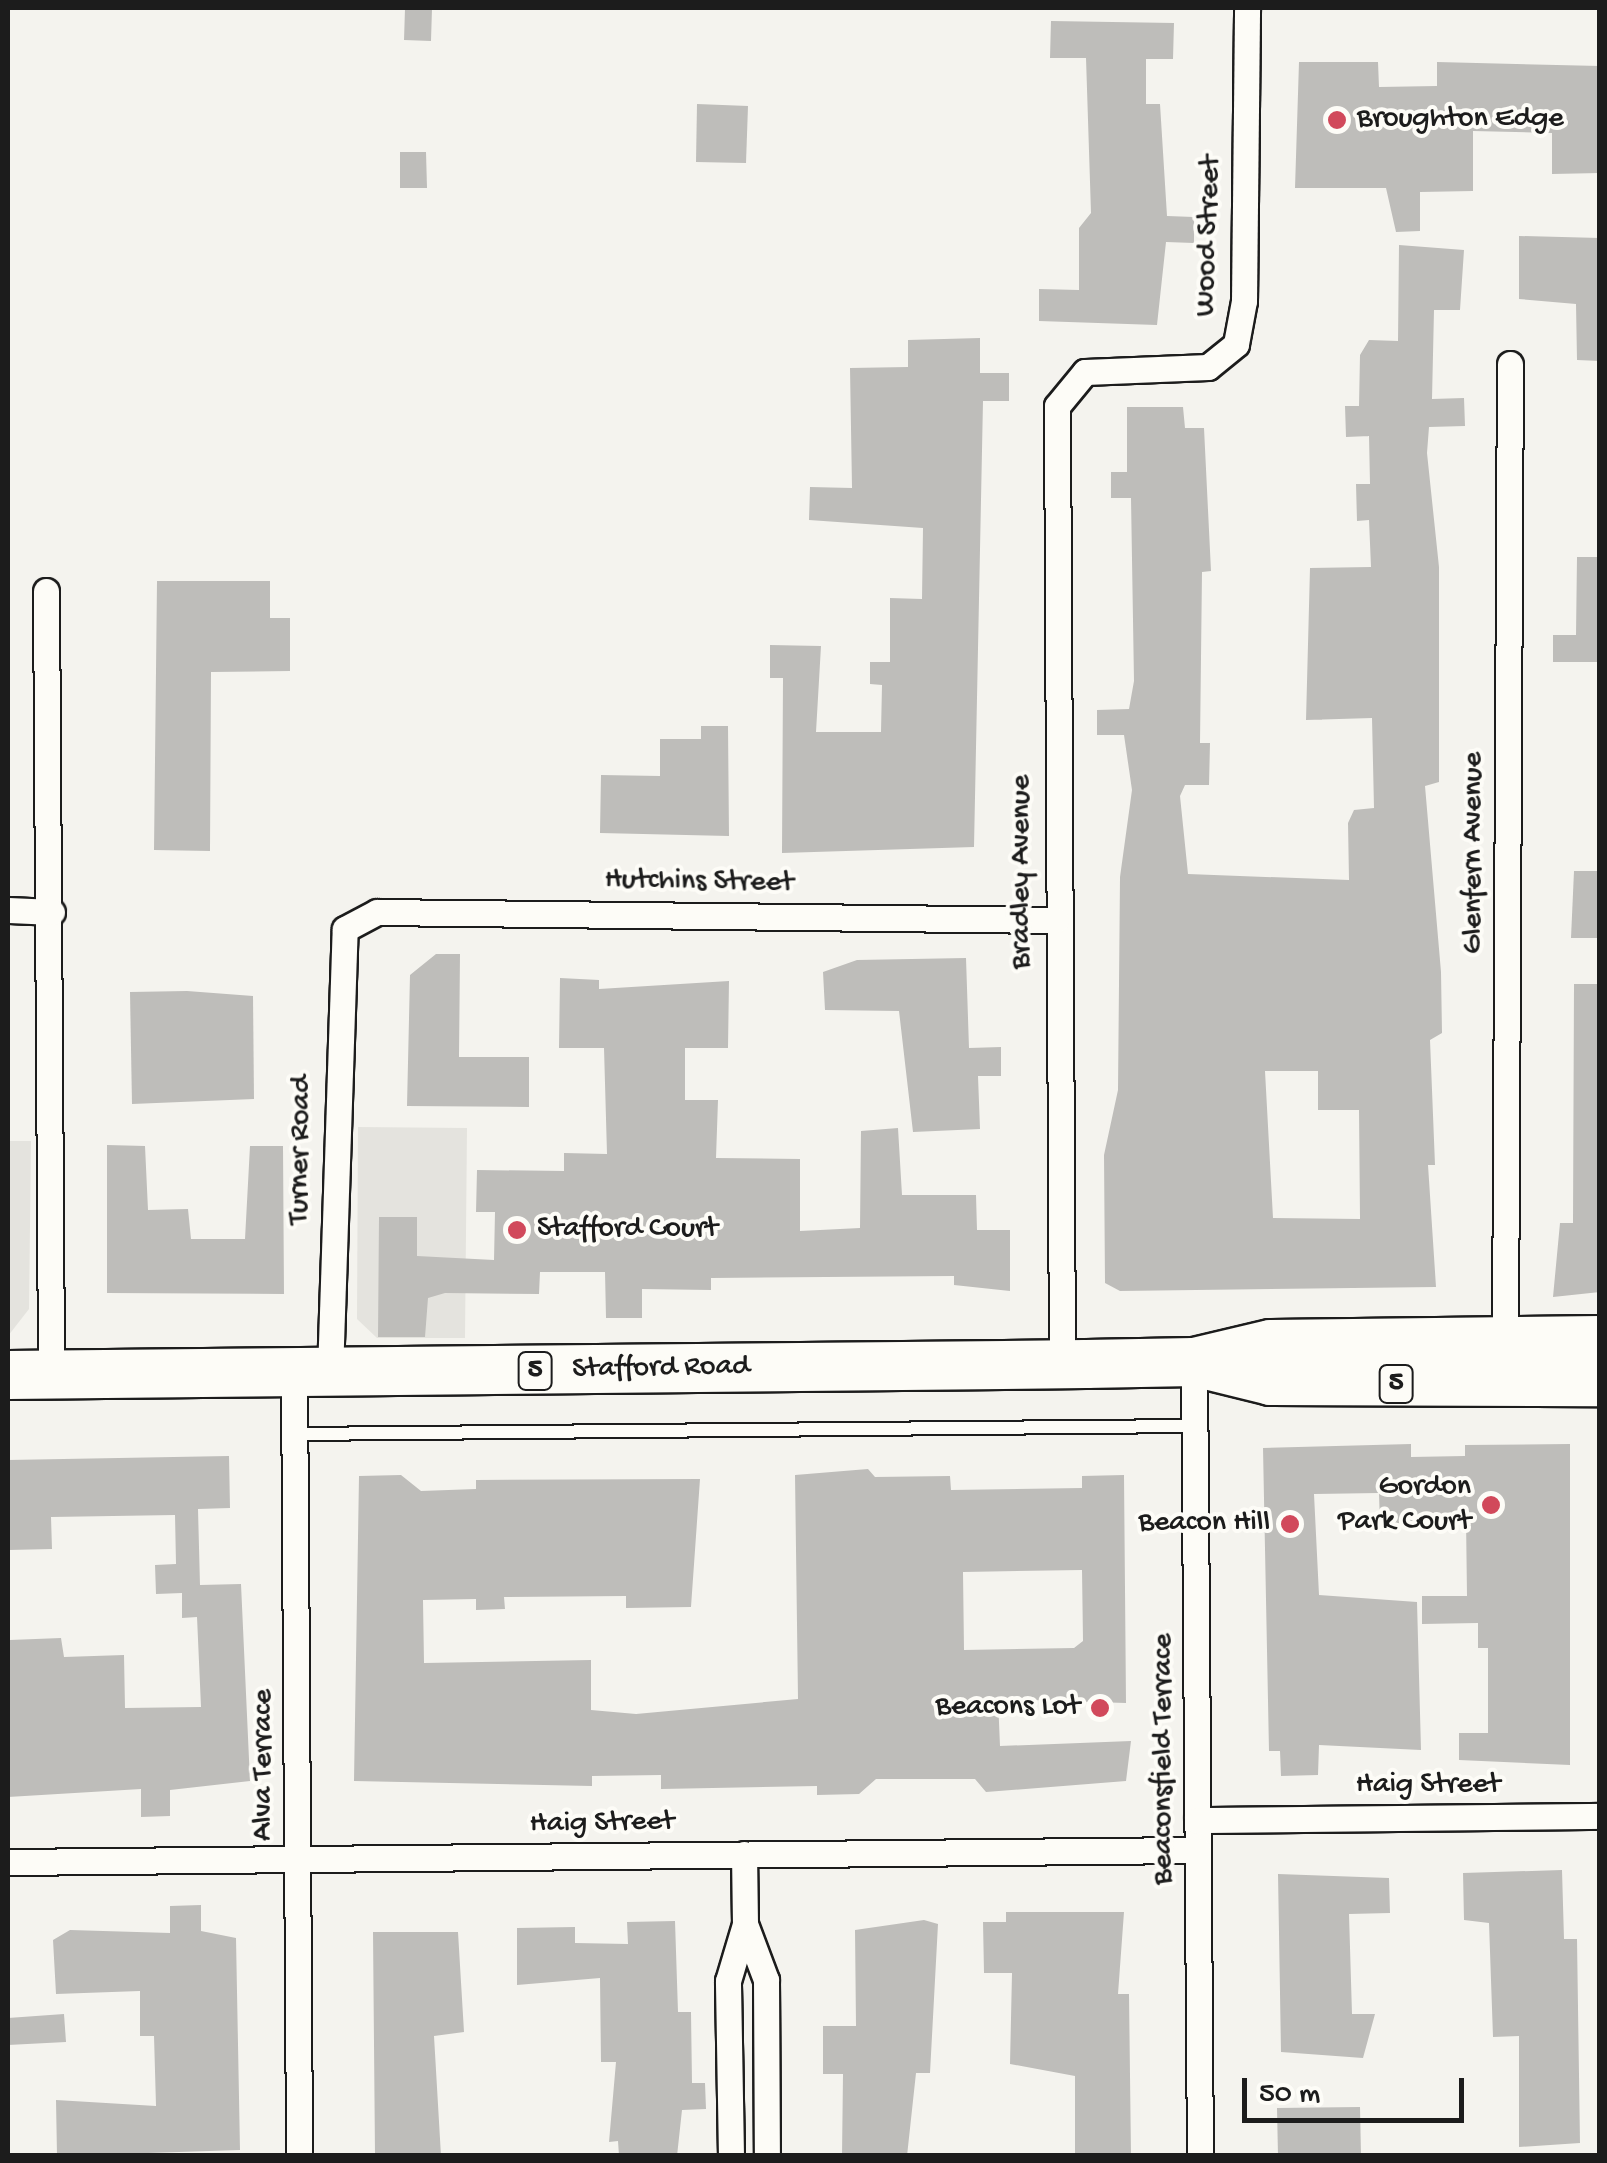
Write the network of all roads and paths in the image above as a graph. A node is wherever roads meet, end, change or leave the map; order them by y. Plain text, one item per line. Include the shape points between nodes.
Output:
1 (1247, 8) edge
2 (1510, 364) dead end
3 (1068, 382) joint
4 (46, 591) dead end
5 (8, 910) edge
6 (52, 912) junction
7 (1056, 920) junction
8 (346, 929) joint
9 (1600, 1340) edge
10 (1506, 1341) junction
11 (1194, 1362) junction
12 (1062, 1364) junction
13 (312, 1374) junction
14 (29, 1375) edge
15 (1600, 1382) edge
16 (1195, 1426) junction
17 (294, 1434) junction
18 (1600, 1816) edge
19 (1198, 1820) junction
20 (1198, 1850) junction
21 (744, 1854) junction
22 (298, 1860) junction
23 (8, 1862) edge
24 (744, 1924) junction
25 (299, 2156) edge
26 (731, 2156) edge
27 (768, 2156) edge
28 (1200, 2156) edge

1 - 3 street, Wood Street via 1244,301 1236,344 1208,368 1104,368
2 - 10 street, Glenfern Avenue
3 - 7 street, Bradley Avenue via 1056,419
4 - 6 street
5 - 6 street
6 - 14 street
7 - 8 street, Hutchins Street via 377,912
7 - 12 street, Bradley Avenue
8 - 13 street, Turner Road
9 - 10 highway, Stafford Road / 5
10 - 11 highway, Stafford Road / 5 via 1271,1344
11 - 12 highway, Stafford Road / 5
11 - 15 highway, Stafford Road / 5 via 1271,1381
11 - 16 street, Beaconsfield Terrace
12 - 13 highway, Stafford Road / 5
13 - 14 highway, Stafford Road / 5
13 - 17 street, Alva Terrace
16 - 17 lane, Stafford Road
16 - 19 street, Beaconsfield Terrace
17 - 22 street, Alva Terrace
18 - 19 street, Haig Street
19 - 20 street, Beaconsfield Terrace
20 - 21 street, Haig Street
20 - 28 street, Beaconsfield Terrace
21 - 22 street, Haig Street
21 - 24 street
22 - 23 street, Haig Street
22 - 25 street, Alva Terrace
24 - 26 street via 728,1981
24 - 27 street via 766,1980

